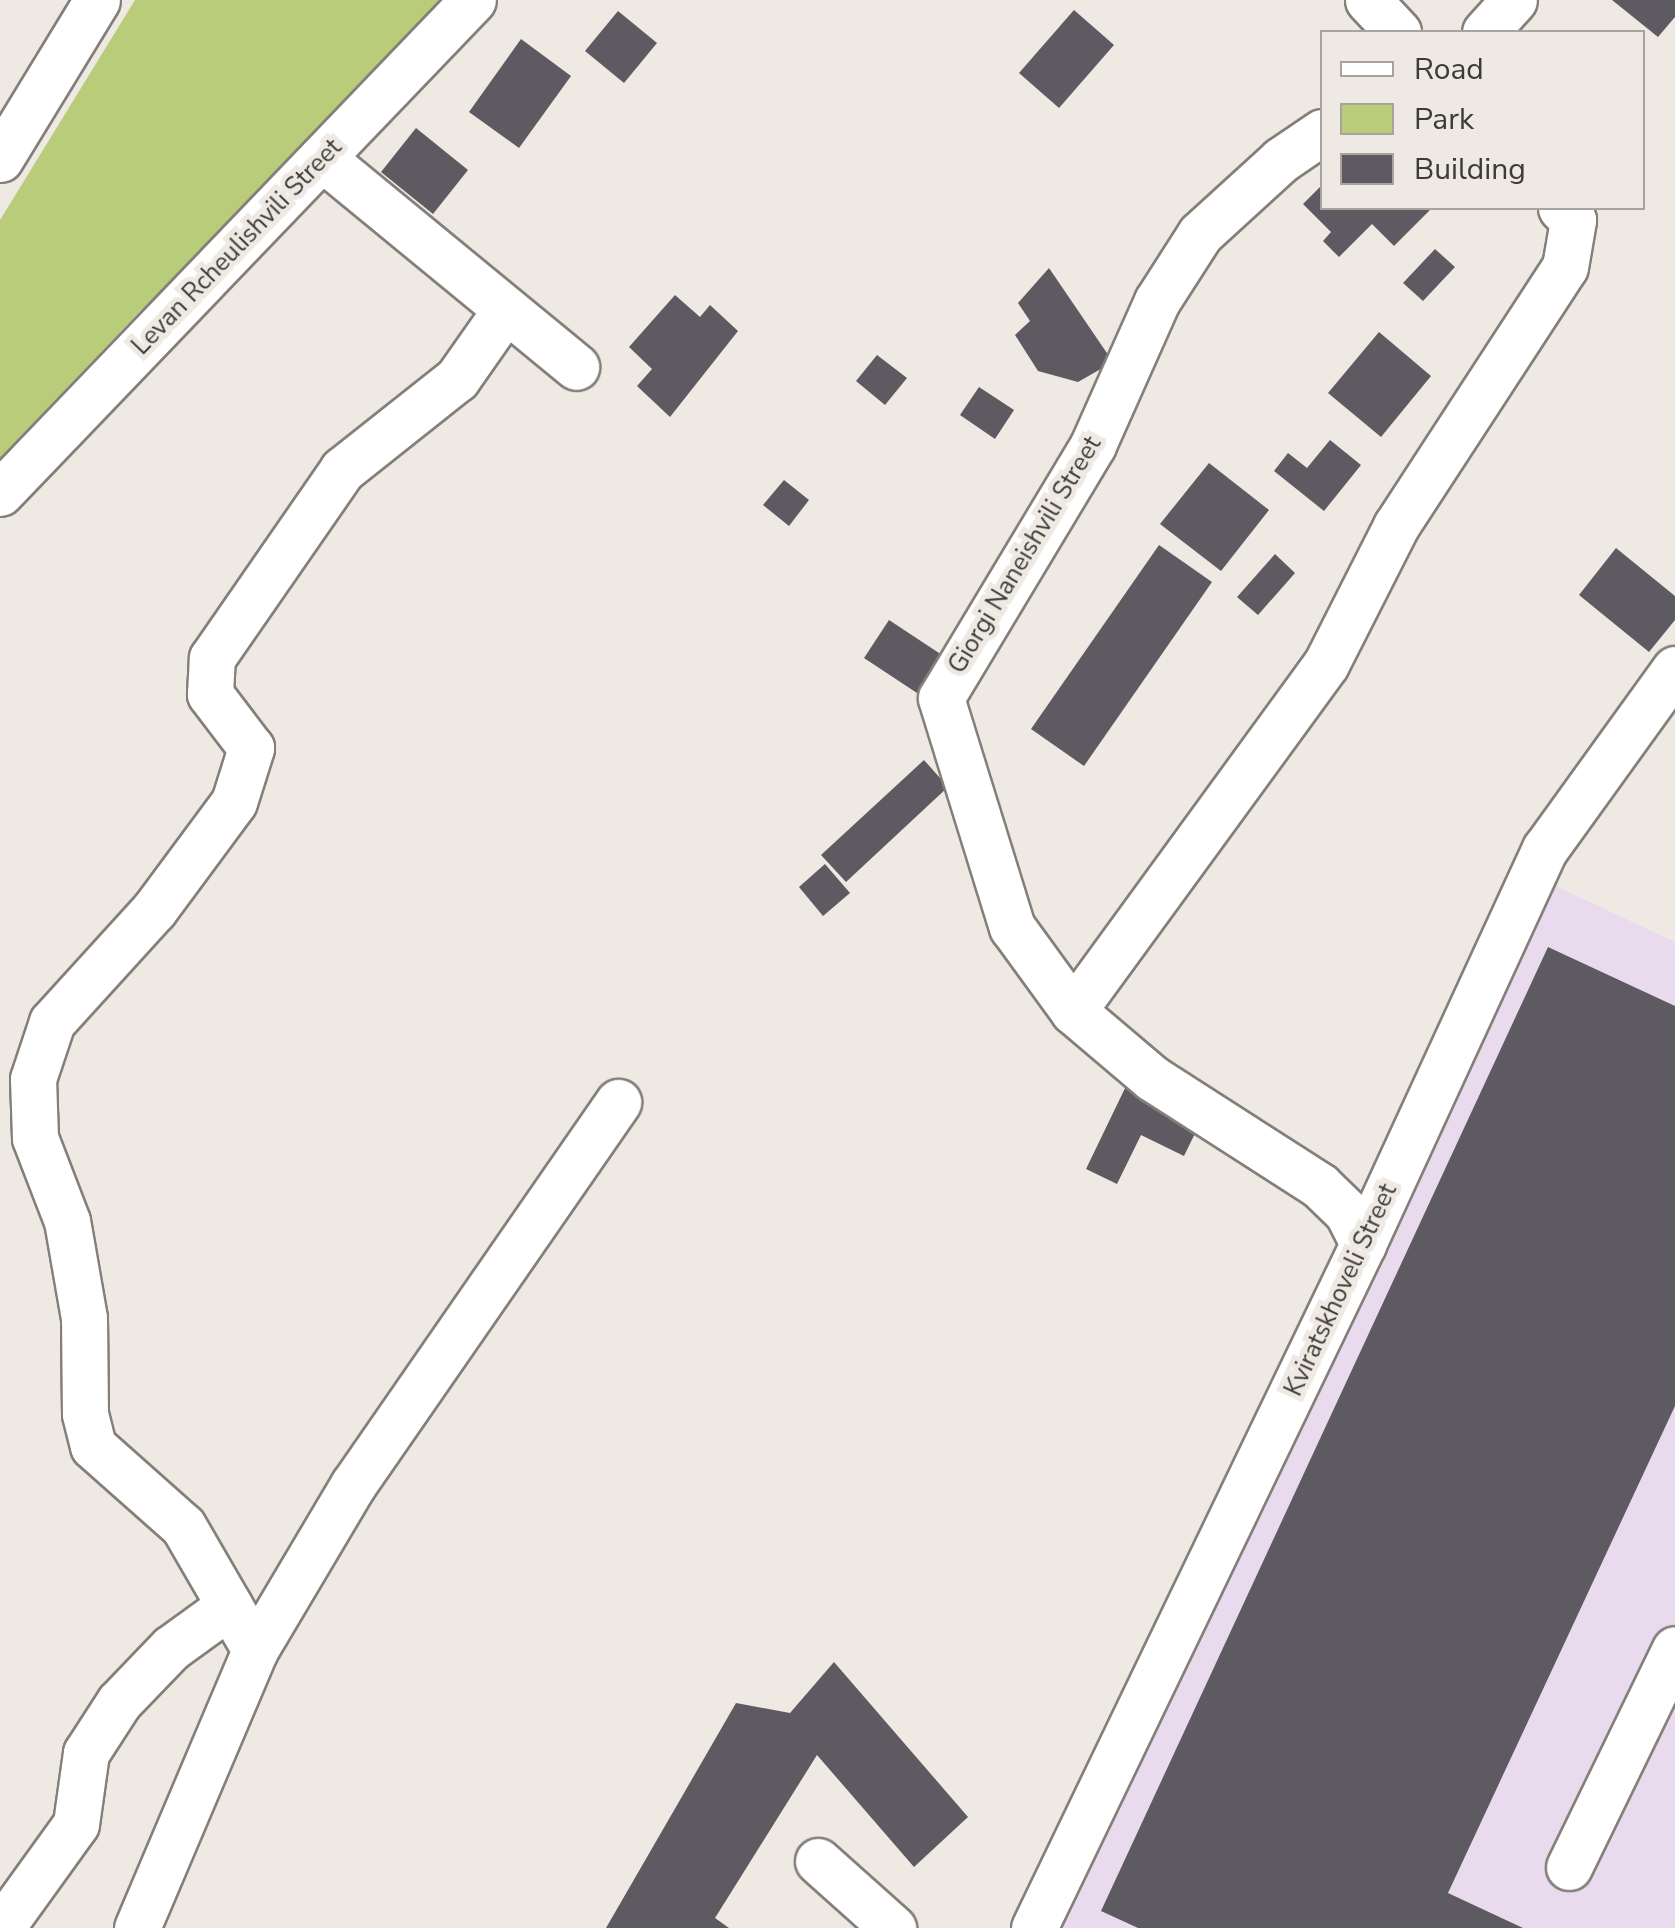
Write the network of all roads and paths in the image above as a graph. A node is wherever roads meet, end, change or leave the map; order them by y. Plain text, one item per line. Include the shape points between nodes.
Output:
1 (96, 0) edge
2 (473, 0) edge
3 (1368, 0) edge
4 (1514, 0) edge
5 (1396, 30) edge
6 (1487, 30) edge
7 (1320, 133) edge
8 (322, 158) junction
9 (0, 159) edge
10 (1563, 210) edge
11 (506, 309) junction
12 (576, 367) dead end
13 (0, 493) edge
14 (1675, 668) edge
15 (1073, 1011) junction
16 (618, 1102) dead end
17 (1364, 1244) junction
18 (228, 1606) junction
19 (1675, 1649) edge
20 (254, 1650) junction
21 (818, 1861) dead end
22 (1569, 1867) dead end
23 (1, 1928) edge
24 (136, 1928) edge
25 (892, 1928) edge
26 (1034, 1928) edge

1 - 9 street
2 - 8 street, Levan Rcheulishvili Street
3 - 5 street
4 - 6 street
7 - 15 street, Giorgi Naneishvili Street via 1200,234 1157,301 1093,445 941,698 1012,927
8 - 11 street
8 - 13 street, Levan Rcheulishvili Street
10 - 15 street via 1573,220 1565,267 1396,526 1326,664
11 - 12 street
11 - 18 street via 457,379 342,470 212,658 210,694 250,748 234,802 154,910 52,1022 33,1079 35,1138 67,1222 84,1318 85,1414 93,1446 183,1526
14 - 17 street, Kviratskhoveli Street via 1544,849
15 - 17 street, Giorgi Naneishvili Street via 1152,1078 1320,1186 1347,1212
16 - 20 street via 353,1485
17 - 26 street, Kviratskhoveli Street
18 - 20 street
18 - 23 street via 172,1648 119,1702 86,1754 76,1824
19 - 22 street
20 - 24 street
21 - 25 street

